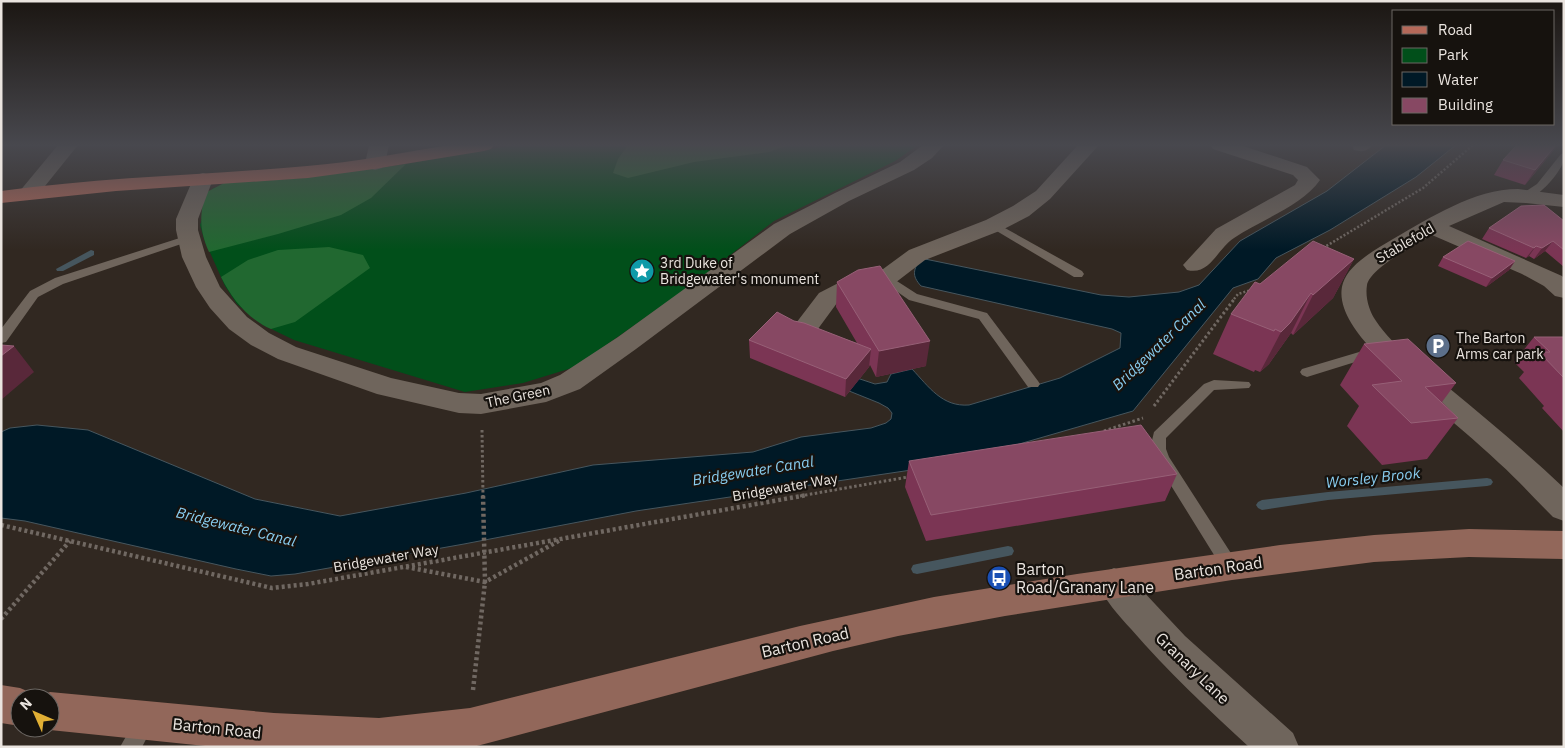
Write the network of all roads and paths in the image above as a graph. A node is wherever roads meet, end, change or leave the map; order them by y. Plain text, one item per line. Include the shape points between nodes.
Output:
1 (203, 179) edge
2 (40, 180) edge
3 (185, 180) edge
4 (878, 180) edge
5 (1057, 180) edge
6 (1310, 180) edge
7 (1432, 180) edge
8 (1546, 180) edge
9 (30, 192) junction
10 (1524, 196) junction
11 (1, 197) edge
12 (1564, 201) edge
13 (994, 225) junction
14 (1433, 227) junction
15 (189, 238) junction
16 (1316, 252) edge
17 (1195, 265) dead end
18 (1078, 274) dead end
19 (886, 278) junction
20 (1256, 288) edge
21 (1564, 291) edge
22 (803, 331) edge
23 (1, 339) edge
24 (1386, 349) junction
25 (1308, 372) dead end
26 (1033, 384) dead end
27 (1244, 385) dead end
28 (481, 404) junction
29 (1152, 409) dead end
30 (1147, 416) dead end
31 (1103, 431) edge
32 (916, 476) edge
33 (1564, 508) edge
34 (1, 525) edge
35 (565, 538) junction
36 (70, 541) junction
37 (1564, 546) edge
38 (1230, 566) junction
39 (402, 567) junction
40 (485, 582) junction
41 (1114, 583) junction
42 (1, 619) edge
43 (473, 694) dead end
44 (60, 714) edge
45 (138, 734) edge
46 (378, 742) edge
47 (1279, 747) edge

1 - 15 street, The Green via 187,219
2 - 9 street
3 - 9 main road
4 - 28 street, The Green via 782,229 570,382 546,392
5 - 13 street via 1021,211
6 - 17 street via 1302,189 1224,234
7 - 16 path
8 - 10 lane
9 - 11 main road
10 - 12 street, Stablefold
10 - 14 street, Stablefold via 1490,199
13 - 18 lane
13 - 19 street via 917,255
14 - 21 street via 1530,269
14 - 24 street, Stablefold via 1372,262 1361,271 1356,281 1357,312
15 - 23 lane via 59,281 34,294
15 - 28 street, The Green via 194,257 219,303 260,339 287,353 388,387 458,403
19 - 22 street via 857,283 828,298
19 - 26 lane via 913,297 983,316
20 - 29 path via 1238,294
24 - 25 lane
24 - 33 street, Stablefold via 1510,454
27 - 38 lane via 1209,386 1159,436 1157,442 1162,459
28 - 40 path
30 - 31 path
32 - 35 path, Bridgewater Way
34 - 36 path, Bridgewater Way
35 - 39 path, Bridgewater Way
35 - 40 path
36 - 39 path, Bridgewater Way via 272,588
36 - 42 path
37 - 38 main road, Barton Road via 1457,542 1370,548
38 - 41 main road, Barton Road
39 - 40 path
40 - 43 path
41 - 46 main road, Barton Road via 990,602 887,623 470,728
41 - 47 street, Granary Lane via 1156,634
44 - 45 main road, Barton Road
45 - 46 main road, Barton Road via 274,733

